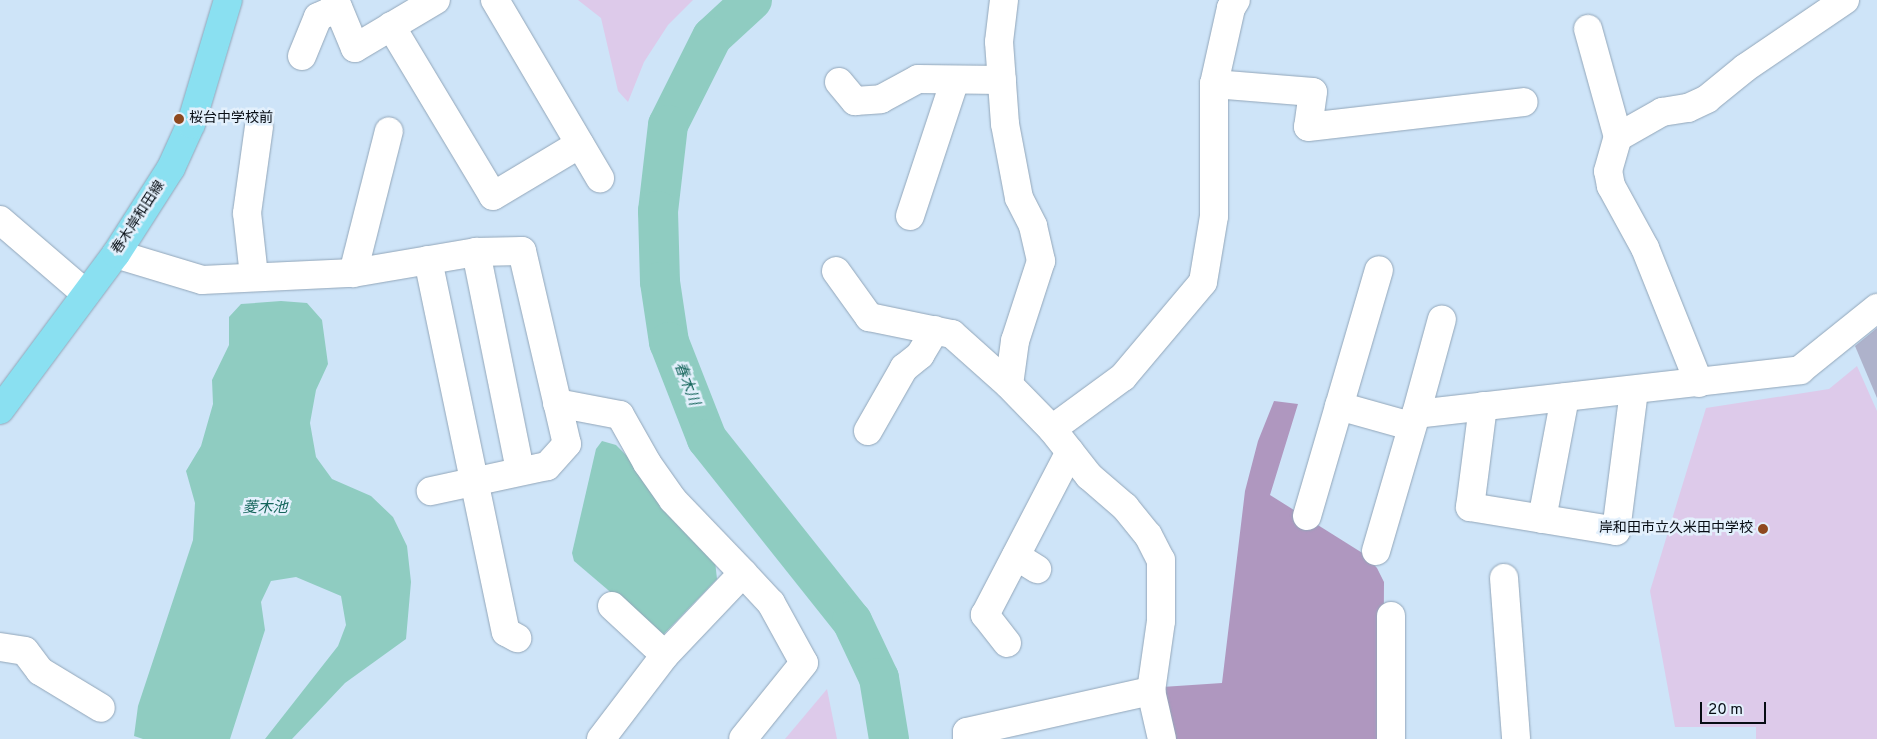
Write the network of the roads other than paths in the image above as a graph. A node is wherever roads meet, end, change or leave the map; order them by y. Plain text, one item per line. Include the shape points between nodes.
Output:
1 (228, 0) edge
2 (436, 0) edge
3 (495, 0) edge
4 (1004, 0) edge
5 (1236, 0) edge
6 (1845, 0) edge
7 (337, 4) edge
8 (391, 26) junction
9 (1588, 29) dead end
10 (302, 56) dead end
11 (955, 80) junction
12 (1002, 80) junction
13 (839, 82) dead end
14 (1214, 84) junction
15 (1524, 102) dead end
16 (259, 127) dead end
17 (389, 130) dead end
18 (1618, 137) junction
19 (580, 144) junction
20 (600, 178) dead end
21 (910, 216) dead end
22 (0, 220) edge
23 (476, 252) junction
24 (116, 254) junction
25 (428, 260) junction
26 (1380, 270) dead end
27 (836, 271) dead end
28 (353, 273) junction
29 (254, 276) junction
30 (86, 294) junction
31 (1877, 308) edge
32 (1442, 319) dead end
33 (935, 330) junction
34 (1699, 382) junction
35 (1009, 386) junction
36 (1634, 390) junction
37 (1565, 397) junction
38 (557, 403) junction
39 (1340, 406) junction
40 (1483, 406) junction
41 (0, 410) edge
42 (1413, 420) junction
43 (1052, 429) junction
44 (868, 432) dead end
45 (1070, 452) junction
46 (520, 472) junction
47 (476, 482) junction
48 (431, 491) dead end
49 (1307, 516) dead end
50 (1542, 519) junction
51 (1376, 551) dead end
52 (743, 573) junction
53 (1504, 578) dead end
54 (612, 606) dead end
55 (1391, 616) dead end
56 (517, 638) dead end
57 (1007, 643) dead end
58 (0, 647) edge
59 (665, 655) junction
60 (1151, 691) junction
61 (101, 708) dead end
62 (601, 739) edge
63 (743, 739) edge
64 (967, 739) edge
65 (1162, 739) edge
66 (1391, 739) edge
67 (1516, 739) edge

1 - 24 main road, 春木岸和田線 via 191,124 171,168
2 - 8 street
3 - 19 street
4 - 12 street via 999,42
5 - 14 street via 1231,8
6 - 18 street via 1745,68 1707,99 1688,108 1662,112
7 - 8 street via 355,48
7 - 10 street via 318,17
8 - 19 street via 493,196
9 - 18 street
11 - 12 street
11 - 13 street via 918,79 881,100 855,101
11 - 21 street
12 - 35 street via 1005,124 1020,198 1033,226 1041,261 1015,342
14 - 15 street via 1313,92 1308,127
14 - 43 street via 1214,216 1203,282 1123,377
16 - 29 street via 247,213
17 - 28 street
18 - 34 street via 1608,171 1611,186 1645,248
19 - 20 street
22 - 30 street
23 - 25 street
23 - 38 street via 522,251
23 - 46 street
24 - 29 street via 202,280
24 - 30 main road, 春木岸和田線
25 - 28 street
25 - 47 street
26 - 39 street
27 - 33 street via 870,317
28 - 29 street
30 - 41 main road, 春木岸和田線
31 - 34 street via 1800,370
32 - 42 street
33 - 35 street via 952,334
33 - 44 street via 920,355 904,368
34 - 36 street
35 - 43 street
36 - 37 street
36 - 50 street via 1616,531
37 - 40 street
37 - 50 street
38 - 46 street via 567,444 547,466
38 - 52 street via 620,414 647,463 673,500
39 - 42 street
39 - 49 street
40 - 42 street
40 - 50 street via 1470,507
42 - 51 street
43 - 45 street
45 - 57 street via 1026,563 985,615
45 - 60 street via 1089,476 1125,507 1148,535 1161,560 1162,621
46 - 47 street
47 - 48 street
47 - 56 street via 506,632
52 - 59 street
52 - 63 street via 771,603 804,663
53 - 67 street
54 - 59 street
55 - 66 street
58 - 61 street via 25,651 40,671
59 - 62 street
60 - 64 street via 967,732
60 - 65 street

